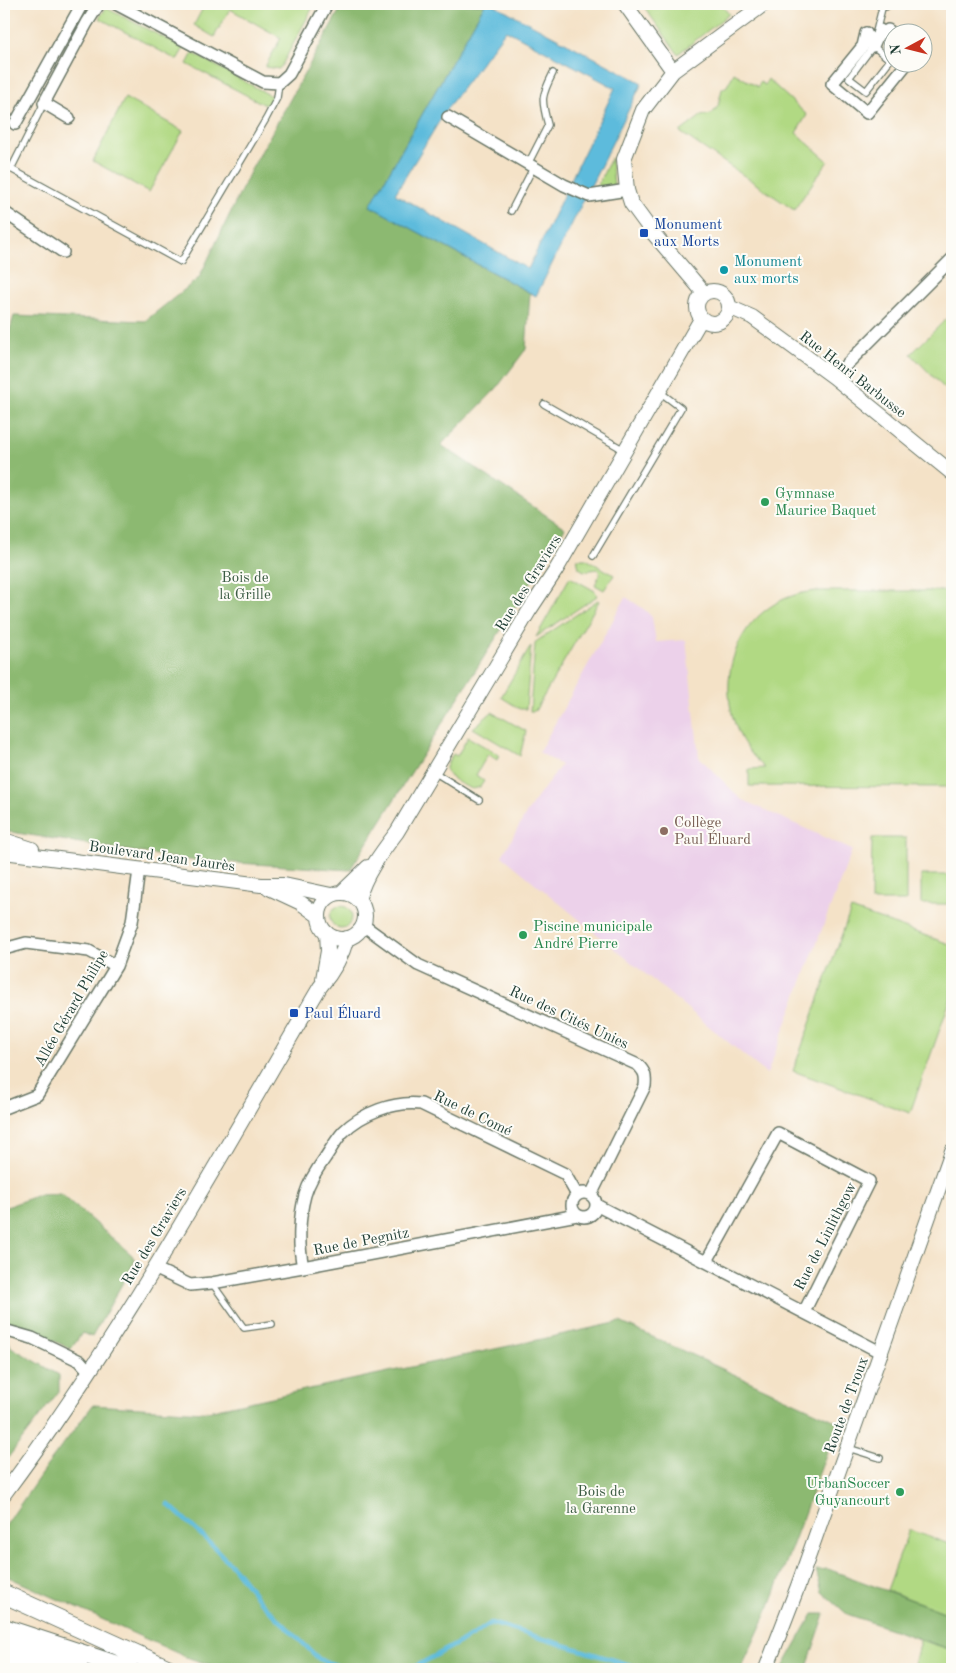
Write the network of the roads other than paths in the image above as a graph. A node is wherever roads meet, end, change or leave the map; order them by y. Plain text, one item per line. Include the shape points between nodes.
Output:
1 (82, 4) edge
2 (99, 4) edge
3 (116, 4) edge
4 (327, 4) edge
5 (625, 4) edge
6 (764, 4) edge
7 (883, 4) edge
8 (884, 33) edge
9 (873, 46) junction
10 (673, 71) junction
11 (900, 72) edge
12 (553, 73) dead end
13 (279, 83) junction
14 (44, 103) junction
15 (448, 117) dead end
16 (68, 118) dead end
17 (15, 124) dead end
18 (530, 166) junction
19 (627, 190) junction
20 (511, 211) dead end
21 (4, 212) edge
22 (63, 252) dead end
23 (952, 259) edge
24 (704, 293) junction
25 (729, 307) junction
26 (702, 319) junction
27 (834, 377) junction
28 (659, 392) junction
29 (544, 404) dead end
30 (625, 451) junction
31 (952, 473) edge
32 (593, 556) dead end
33 (434, 772) junction
34 (479, 800) dead end
35 (4, 840) edge
36 (4, 852) edge
37 (59, 858) junction
38 (376, 860) junction
39 (139, 870) junction
40 (261, 885) junction
41 (336, 894) junction
42 (358, 900) junction
43 (319, 916) junction
44 (363, 925) junction
45 (327, 933) junction
46 (347, 938) junction
47 (4, 949) edge
48 (116, 966) junction
49 (320, 987) junction
50 (4, 1108) edge
51 (951, 1157) edge
52 (577, 1195) junction
53 (594, 1200) junction
54 (577, 1215) junction
55 (707, 1262) junction
56 (154, 1268) junction
57 (303, 1268) junction
58 (212, 1283) junction
59 (804, 1312) junction
60 (272, 1324) dead end
61 (4, 1330) edge
62 (882, 1353) junction
63 (89, 1371) junction
64 (848, 1448) junction
65 (880, 1458) dead end
66 (4, 1494) edge
67 (4, 1594) edge
68 (4, 1628) edge
69 (4, 1644) edge
70 (4, 1660) edge
71 (32, 1669) edge
72 (79, 1669) edge
73 (129, 1669) edge
74 (169, 1669) edge
75 (766, 1669) edge

1 - 17 street
2 - 14 street
3 - 13 street via 263,82
4 - 13 street via 289,74
5 - 10 street
6 - 10 street
7 - 9 lane
8 - 9 street via 880,30
9 - 9 lane via 849,78 866,91 890,60
9 - 11 street via 866,34 863,46 832,84 867,113
10 - 19 street via 642,110 624,160
12 - 18 lane via 543,93 548,124
13 - 14 lane via 277,98 266,119 181,262 11,169
14 - 16 street
15 - 18 street
18 - 19 street via 589,196
18 - 20 lane
19 - 24 street via 636,212
21 - 22 street
23 - 27 street
24 - 25 street via 714,291 723,294
24 - 26 street via 696,305
25 - 26 street via 722,321 711,324
25 - 27 street, Rue Henri Barbusse via 752,317
26 - 28 street, Rue des Graviers
27 - 31 street, Rue Henri Barbusse
28 - 30 street, Rue des Graviers
28 - 32 lane via 681,408
29 - 30 lane
30 - 33 street, Rue des Graviers
33 - 34 lane
33 - 38 street, Rue des Graviers
35 - 37 street, Boulevard Jean Jaurès
36 - 37 street, Boulevard Jean Jaurès
37 - 39 street, Boulevard Jean Jaurès
38 - 41 street, Rue des Graviers
38 - 42 street, Rue des Graviers
39 - 40 street, Boulevard Jean Jaurès
39 - 48 street, Allée Gérard Philipe via 132,922
40 - 41 street, Boulevard Jean Jaurès via 292,886
40 - 43 street, Boulevard Jean Jaurès via 293,899
41 - 42 street via 350,894
41 - 43 street via 325,900
42 - 44 street via 365,916
43 - 45 street
44 - 46 street via 356,934
44 - 53 street, Rue des Cités Unies via 418,965 642,1069 645,1086
45 - 46 street via 336,938
45 - 49 street, Rue des Graviers via 327,964
46 - 49 street, Rue des Graviers via 342,956
47 - 48 street via 26,943 89,951
48 - 50 street, Allée Gérard Philipe via 37,1095
49 - 56 street, Rue des Graviers
51 - 62 street, Route de Troux
52 - 53 street via 584,1193
52 - 54 street via 572,1201 572,1209
52 - 57 street, Rue de Comé via 565,1174 420,1104 399,1103 369,1114 344,1132 317,1169 305,1194 301,1218
53 - 54 street via 591,1215 584,1218
53 - 55 street, Rue de Linlithgow
54 - 57 street, Rue de Pegnitz
55 - 59 street, Rue de Linlithgow
55 - 59 street, Rue de Linlithgow via 778,1134 786,1138 869,1181
56 - 58 street, Rue de Pegnitz via 190,1285
56 - 63 street, Rue des Graviers
57 - 58 street, Rue de Pegnitz
58 - 60 lane via 244,1328
59 - 62 street, Rue de Linlithgow
61 - 63 street via 32,1338 80,1361
62 - 64 street, Route de Troux
63 - 66 street, Rue des Graviers
64 - 65 lane
64 - 75 street, Route de Troux
67 - 74 main road
68 - 73 main road
69 - 72 main road
70 - 71 main road

